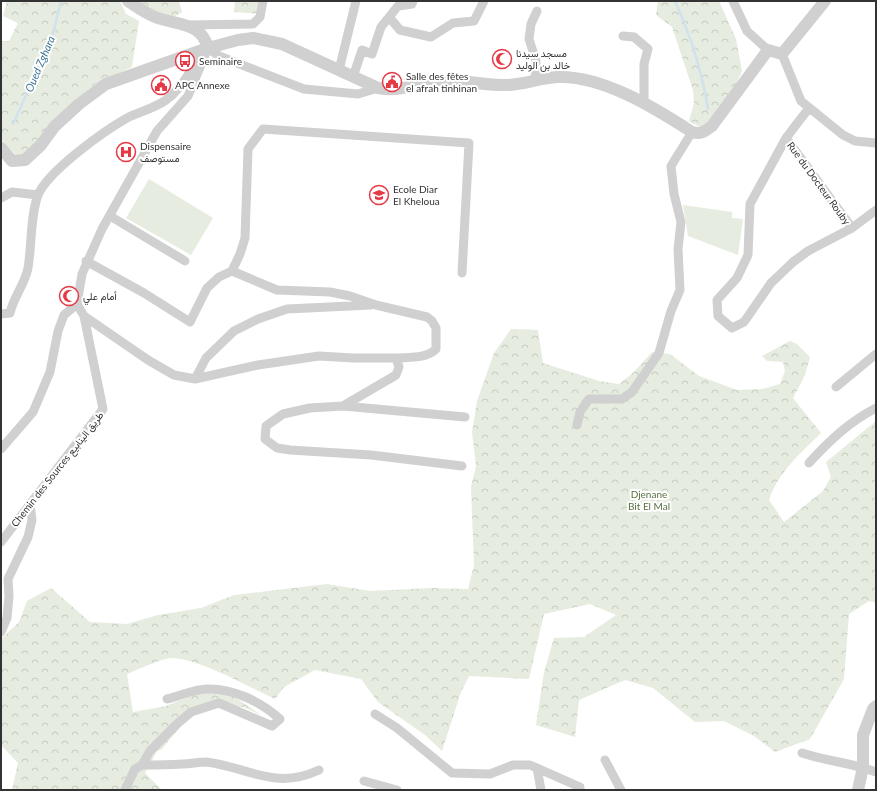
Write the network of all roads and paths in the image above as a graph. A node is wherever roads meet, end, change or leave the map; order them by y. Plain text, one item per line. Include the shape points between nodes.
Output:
1 (128, 1) edge
2 (263, 1) edge
3 (356, 1) edge
4 (413, 1) edge
5 (484, 1) edge
6 (733, 1) edge
7 (824, 1) edge
8 (537, 11) dead end
9 (389, 17) junction
10 (189, 25) junction
11 (623, 36) dead end
12 (208, 48) junction
13 (768, 50) junction
14 (782, 54) junction
15 (339, 70) junction
16 (353, 77) junction
17 (536, 80) junction
18 (378, 88) junction
19 (644, 102) junction
20 (809, 108) junction
21 (692, 132) junction
22 (786, 138) junction
23 (876, 143) edge
24 (1, 148) edge
25 (38, 195) junction
26 (1, 198) edge
27 (876, 210) edge
28 (110, 216) junction
29 (852, 228) junction
30 (185, 260) dead end
31 (86, 261) junction
32 (232, 271) junction
33 (462, 273) dead end
34 (77, 304) junction
35 (376, 305) junction
36 (1, 314) edge
37 (84, 316) junction
38 (876, 354) edge
39 (396, 358) junction
40 (195, 379) junction
41 (836, 387) dead end
42 (343, 406) junction
43 (876, 408) edge
44 (465, 417) dead end
45 (577, 425) dead end
46 (1, 449) edge
47 (809, 463) dead end
48 (462, 466) dead end
49 (30, 504) junction
50 (1, 542) edge
51 (1, 632) edge
52 (168, 699) dead end
53 (876, 706) edge
54 (375, 714) dead end
55 (802, 753) dead end
56 (606, 760) dead end
57 (142, 765) junction
58 (863, 767) junction
59 (537, 768) junction
60 (319, 770) dead end
61 (876, 772) edge
62 (364, 781) dead end
63 (125, 790) edge
64 (397, 790) edge
65 (541, 790) edge
66 (580, 790) edge
67 (621, 790) edge
68 (858, 790) edge

1 - 10 street via 142,12 156,18
2 - 10 street via 260,17 253,24
3 - 15 street
4 - 9 street via 412,4 398,6
5 - 9 street via 474,20 453,23 431,36 400,30
6 - 13 street via 747,31
7 - 14 street
8 - 17 street via 531,24 529,39 536,61
9 - 16 street via 382,27 372,54 362,50
10 - 12 street via 206,40
11 - 19 street via 634,37 648,49 644,64
12 - 15 street via 238,40 264,39 282,44
12 - 18 street via 219,56 304,89 358,94
12 - 24 street via 106,84 55,126 41,146 25,160 12,161
12 - 25 street via 192,66 180,89 164,102 128,118 86,145 62,167
12 - 28 street via 188,96 157,131
13 - 14 street
13 - 21 street via 712,126 703,133
14 - 20 street via 801,101
15 - 16 street
16 - 18 street
17 - 18 street via 505,86 446,80 391,91
17 - 19 street via 578,77
19 - 21 street
20 - 22 street
20 - 23 street via 849,139
21 - 45 street via 671,166 681,222 678,249 680,290 671,311 660,353 632,392 622,399 589,400 580,412
22 - 29 street, Rue du Docteur Rouby
22 - 29 street via 750,204 748,255 737,278 717,300 718,316 732,328 744,322 777,276 808,251
25 - 26 street via 12,192
25 - 36 street via 27,269 10,313
27 - 29 street
28 - 30 street
28 - 31 street
31 - 32 street via 190,322 207,288 219,276
31 - 34 street
32 - 33 street via 245,238 248,149 263,129 469,143
32 - 35 street via 277,290 330,292
34 - 37 street, Chemin des Sources طريق الينابيع
34 - 46 street via 64,315 58,331 50,372 33,412
35 - 39 street via 427,317 436,328 436,349 431,354
35 - 40 street via 287,309 258,319 234,331 206,358
37 - 40 street via 174,375
37 - 49 street, Chemin des Sources طريق الينابيع via 103,408
38 - 41 street
39 - 40 street via 319,356 258,365
39 - 42 street via 399,367 396,375
42 - 44 street
42 - 48 street via 310,408 283,414 266,426 265,439 277,448 290,450 371,455
43 - 47 street via 860,416 840,432
49 - 50 street, Chemin des Sources طريق الينابيع
49 - 51 street via 32,520 28,537 8,579 9,596
52 - 57 street via 205,688 222,690 268,708 280,719 272,726 219,703 206,706 191,712 177,724 150,751
53 - 58 street via 863,735
54 - 59 street via 397,728 452,773 490,774 513,765 530,765
55 - 58 street via 823,760
56 - 67 street
57 - 60 street via 205,762 256,778 275,781 308,776
57 - 63 street via 135,769
58 - 61 street
58 - 68 street
59 - 65 street
59 - 66 street via 580,787
62 - 64 street

